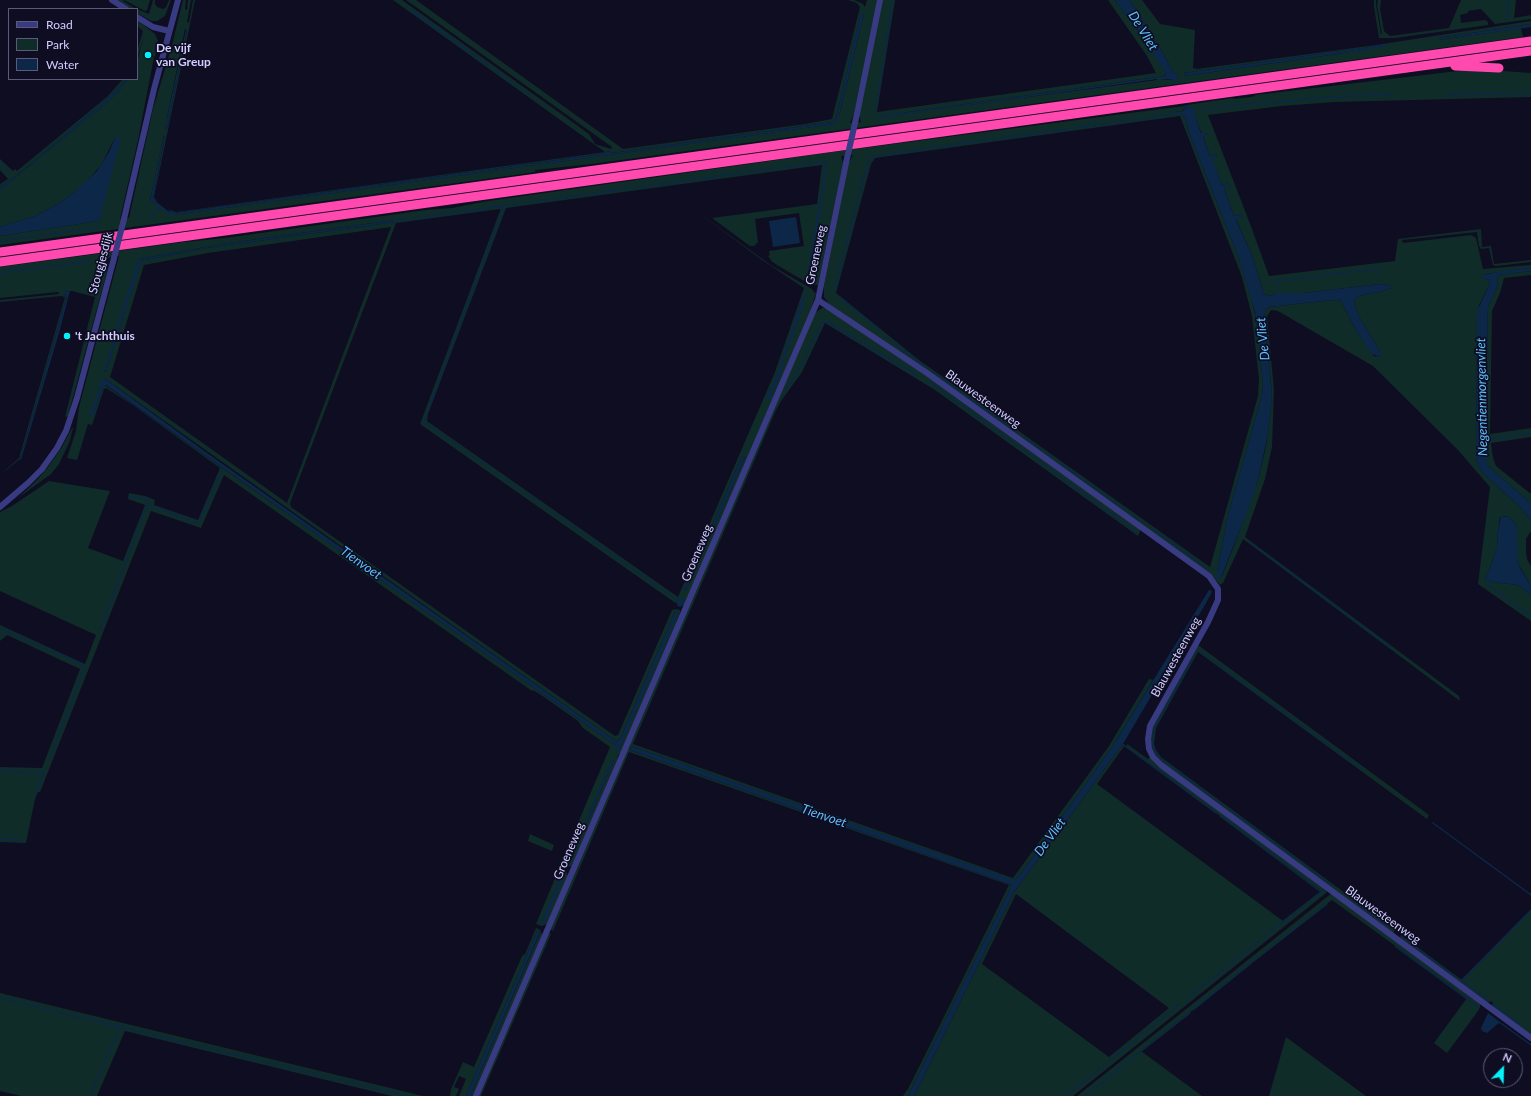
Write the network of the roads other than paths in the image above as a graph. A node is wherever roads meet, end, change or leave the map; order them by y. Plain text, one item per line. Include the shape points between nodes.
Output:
1 (112, 0) edge
2 (178, 0) edge
3 (880, 0) edge
4 (124, 8) edge
5 (138, 18) edge
6 (170, 31) junction
7 (1531, 41) edge
8 (1531, 51) edge
9 (1433, 65) junction
10 (1499, 68) dead end
11 (0, 252) edge
12 (0, 262) edge
13 (818, 300) junction
14 (0, 507) edge
15 (1531, 1038) edge
16 (476, 1096) edge

1 - 4 street
2 - 6 street, Stougjesdijk
3 - 13 street, Groeneweg, bridge
5 - 6 street via 153,27
6 - 14 street, Stougjesdijk, bridge via 113,262 66,431 42,469
7 - 11 highway
8 - 9 highway
9 - 10 highway
9 - 12 highway
13 - 15 street, Blauwesteenweg via 928,373 1209,576 1218,588 1218,600 1150,726 1148,739 1153,757 1167,770
13 - 16 street, Groeneweg

